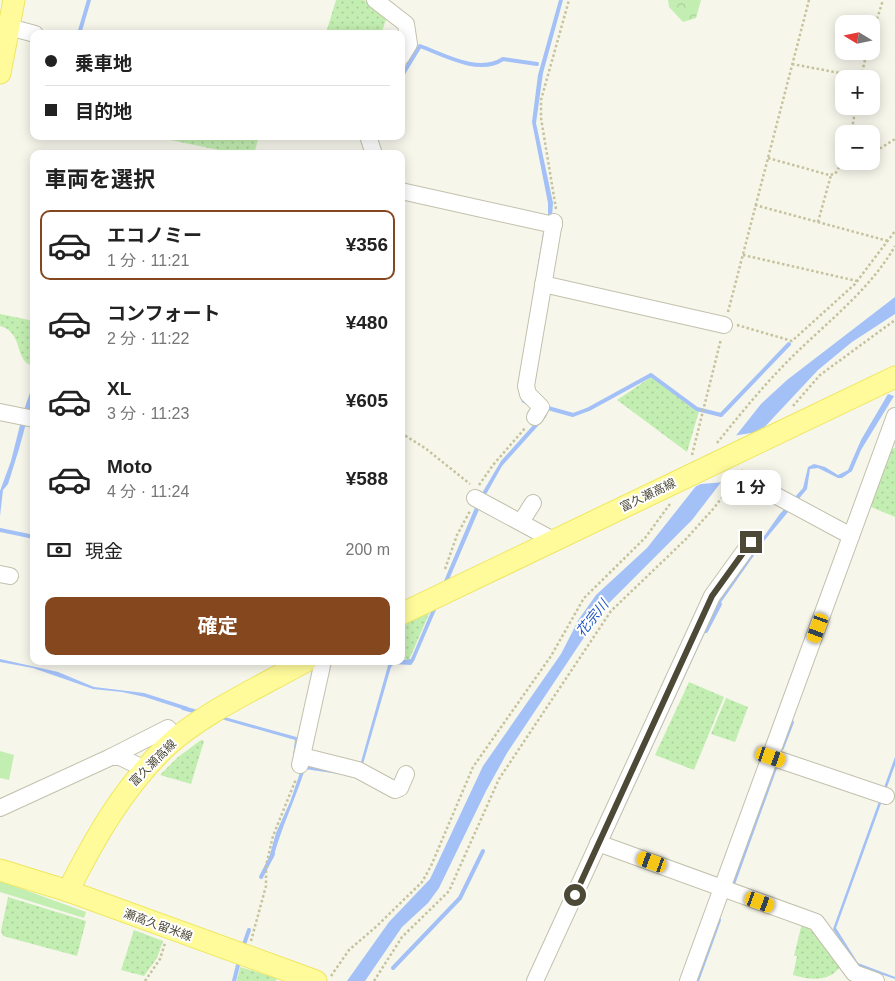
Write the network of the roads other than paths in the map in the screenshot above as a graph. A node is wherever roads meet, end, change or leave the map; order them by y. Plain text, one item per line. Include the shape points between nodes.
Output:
1 (14, 0) edge
2 (375, 0) edge
3 (9, 27) junction
4 (30, 33) edge
5 (405, 50) edge
6 (2, 51) edge
7 (0, 72) edge
8 (405, 192) edge
9 (543, 284) junction
10 (725, 323) road end
11 (895, 377) edge
12 (0, 412) edge
13 (895, 416) edge
14 (535, 417) dead end
15 (30, 418) edge
16 (892, 439) edge
17 (476, 493) road end
18 (773, 494) dead end
19 (533, 503) dead end
20 (521, 522) junction
21 (851, 536) junction
22 (553, 540) junction
23 (751, 542) dead end
24 (405, 612) edge
25 (299, 665) edge
26 (322, 665) edge
27 (168, 728) dead end
28 (111, 756) junction
29 (771, 757) junction
30 (145, 769) junction
31 (406, 774) dead end
32 (886, 796) dead end
33 (0, 808) edge
34 (598, 843) junction
35 (0, 870) edge
36 (723, 888) junction
37 (68, 891) junction
38 (316, 981) edge
39 (535, 981) edge
40 (688, 981) edge
41 (876, 981) edge

1 - 3 main road
2 - 5 street via 406,24 409,44
3 - 4 street
3 - 6 main road
6 - 7 main road
8 - 9 street via 554,224
9 - 10 street
9 - 14 street via 526,386 528,394 541,407
11 - 22 main road, 富久瀬高線 via 752,447 709,458 681,479
12 - 15 street
13 - 16 street
16 - 21 street
17 - 20 street
18 - 21 street
19 - 20 street
20 - 22 street
21 - 29 street
22 - 24 main road, 富久瀬高線
23 - 34 street via 712,596
25 - 30 main road, 富久瀬高線 via 203,719 167,746
26 - 31 street via 301,761 358,770 395,790 400,788
27 - 28 street
28 - 30 street via 120,756
28 - 33 street
29 - 32 street
29 - 36 street
30 - 37 main road, 富久瀬高線 via 127,789 96,838
34 - 36 street
34 - 39 street
35 - 37 main road, 瀬高久留米線
36 - 40 street
36 - 41 street via 816,922 854,973
37 - 38 main road, 瀬高久留米線

